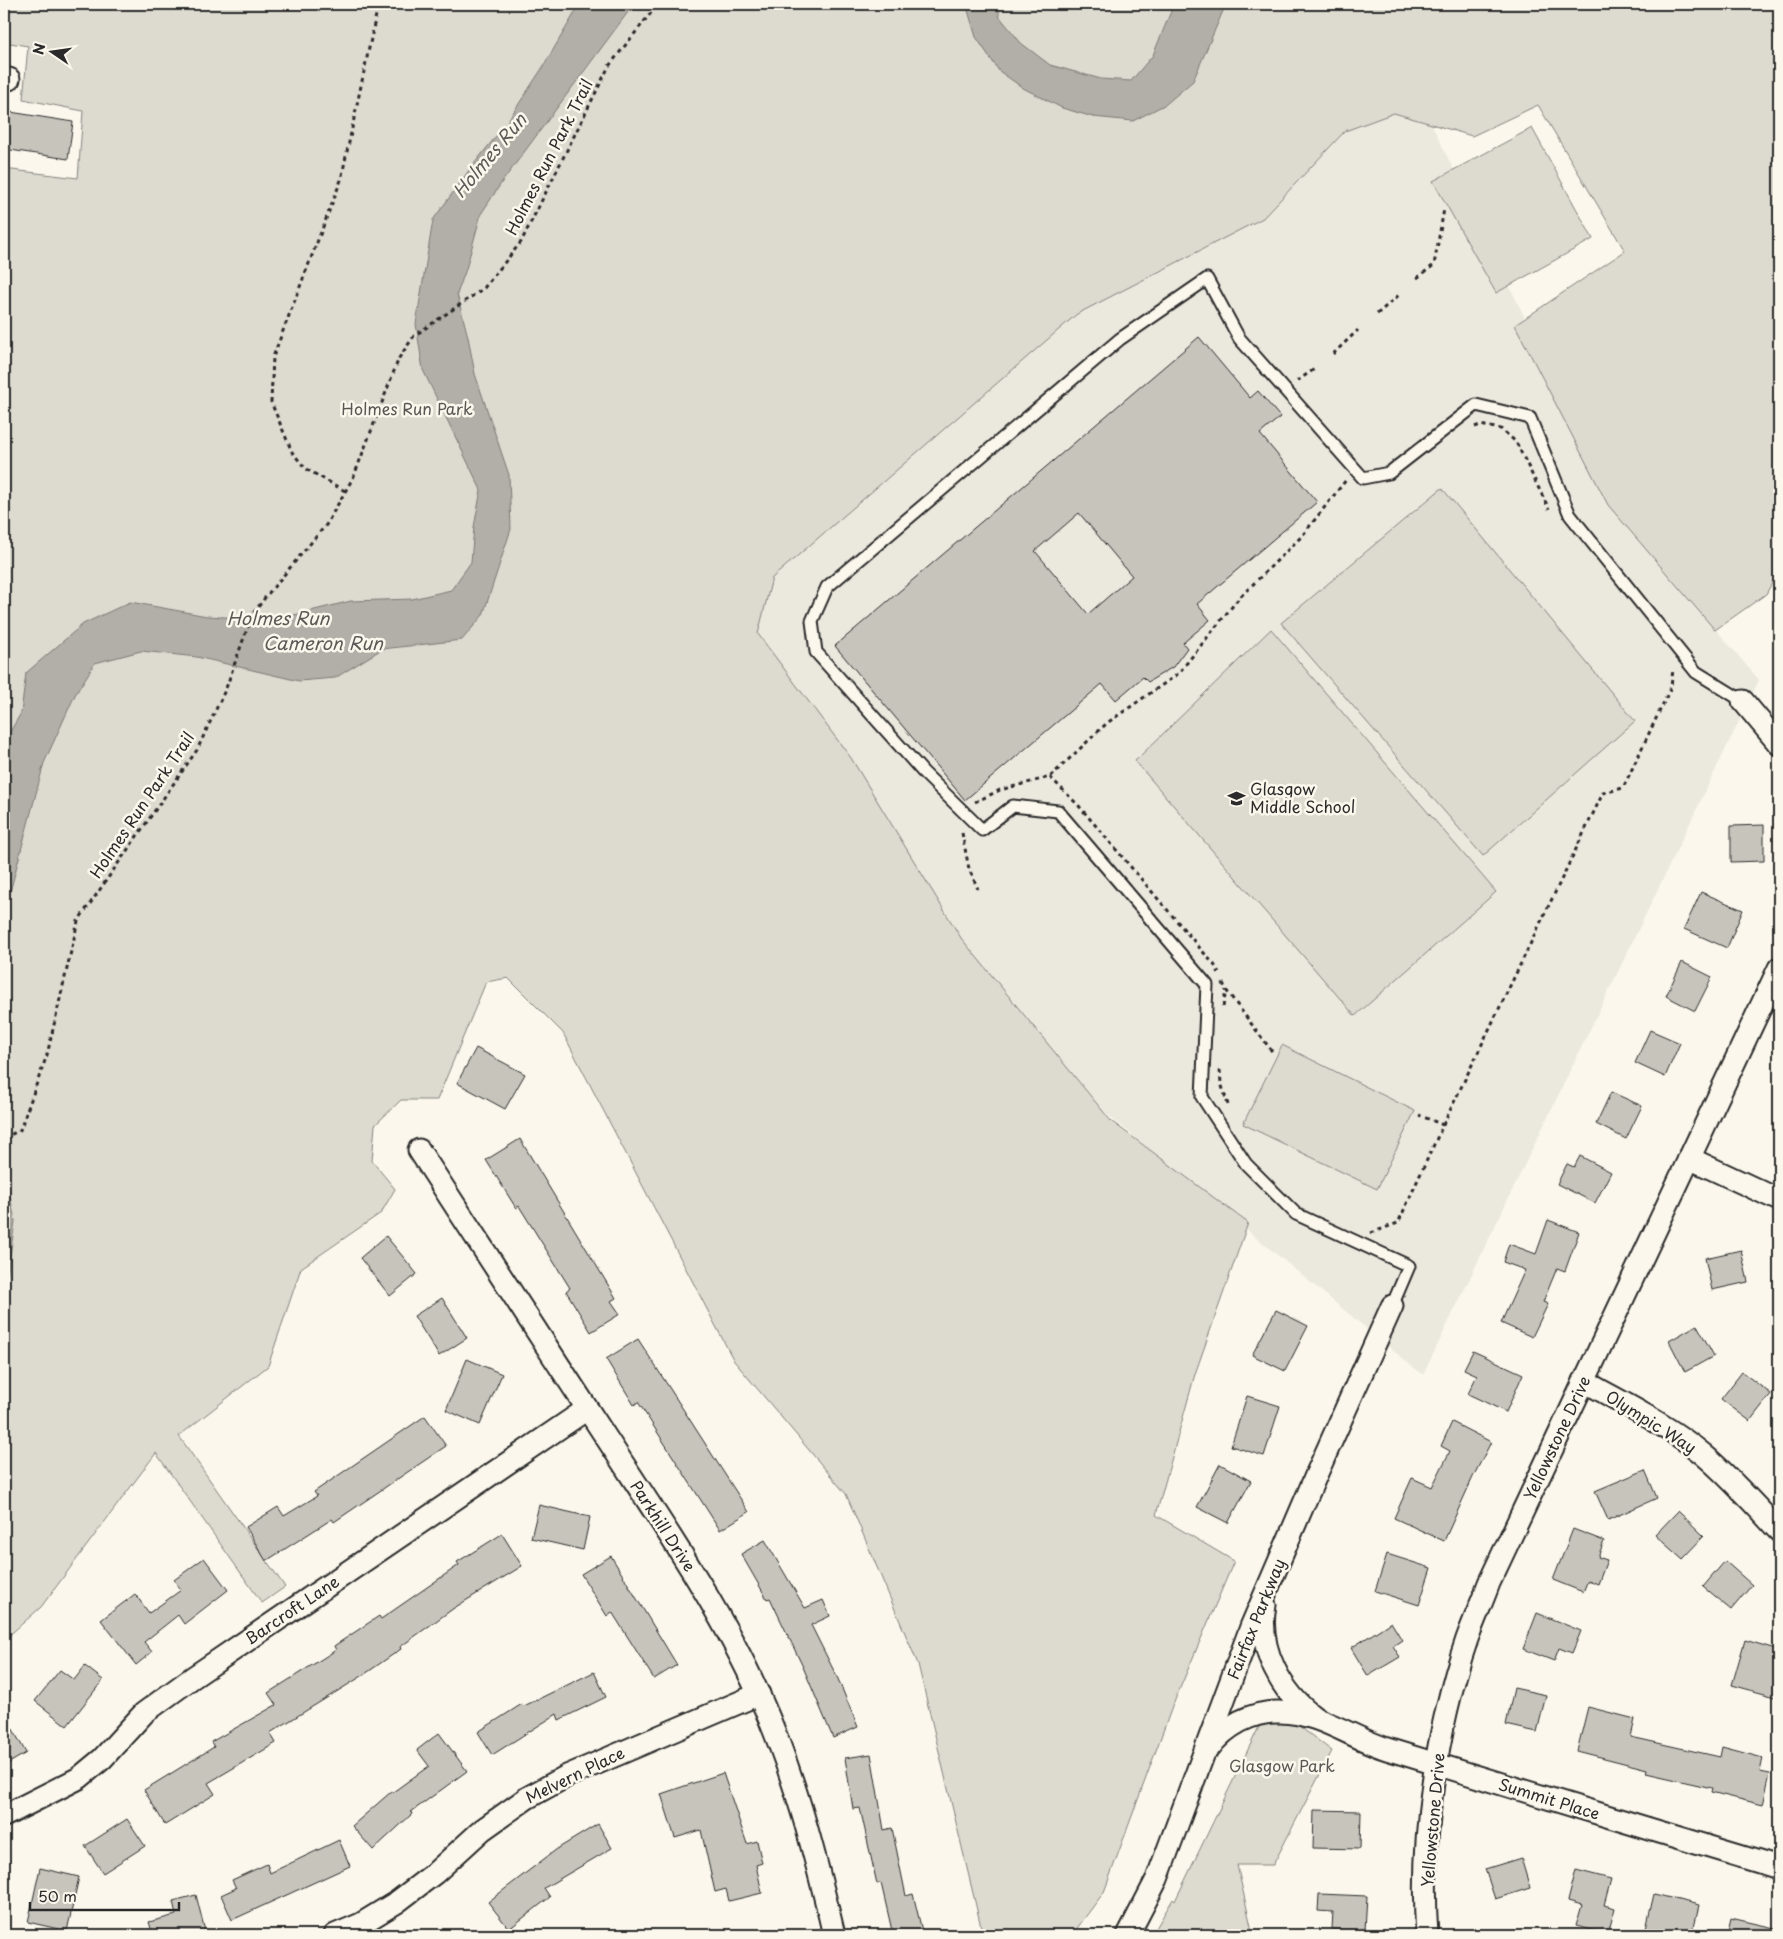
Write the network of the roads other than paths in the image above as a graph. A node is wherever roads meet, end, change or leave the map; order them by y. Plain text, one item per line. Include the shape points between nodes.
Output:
1 (1743, 701) joint
2 (1779, 744) edge
3 (1779, 968) edge
4 (420, 1150) dead end
5 (1689, 1158) junction
6 (1779, 1200) edge
7 (1392, 1306) joint
8 (1584, 1381) junction
9 (587, 1409) junction
10 (1779, 1531) edge
11 (1271, 1581) junction
12 (759, 1694) junction
13 (1322, 1722) junction
14 (1200, 1762) junction
15 (1436, 1764) junction
16 (4, 1816) edge
17 (1779, 1868) edge
18 (335, 1935) edge
19 (834, 1935) edge
20 (1128, 1935) edge
21 (1427, 1935) edge

1 - 2 street
1 - 7 lane via 1696,672 1570,515 1530,418 1476,405 1389,473 1363,478 1239,338 1206,279 1120,339 826,587 812,621 816,652 923,772 982,830 1014,806 1058,811 1207,985 1202,1097 1246,1164 1296,1214 1409,1266
3 - 5 street, Yellowstone Drive
4 - 9 street, Parkhill Drive
5 - 6 street
5 - 8 street, Yellowstone Drive
7 - 11 street, Fairfax Parkway
8 - 10 street, Olympic Way via 1674,1433 1704,1455 1747,1495
8 - 15 street, Yellowstone Drive via 1489,1583 1467,1640
9 - 12 street, Parkhill Drive via 689,1566
9 - 16 street, Barcroft Lane via 192,1678 144,1713 102,1759 79,1778
11 - 13 street, Summit Place via 1264,1621 1266,1644 1274,1669 1286,1690
11 - 14 street, Fairfax Parkway
12 - 18 street, Melvern Place via 567,1776 527,1798 482,1830 397,1902 361,1924
12 - 19 street, Parkhill Drive via 814,1851
13 - 14 street, Summit Place via 1302,1714 1260,1714 1223,1732
13 - 15 street, Summit Place via 1381,1747
14 - 20 street, Fairfax Parkway via 1157,1879
15 - 17 street, Summit Place
15 - 21 street, Yellowstone Drive via 1427,1852

